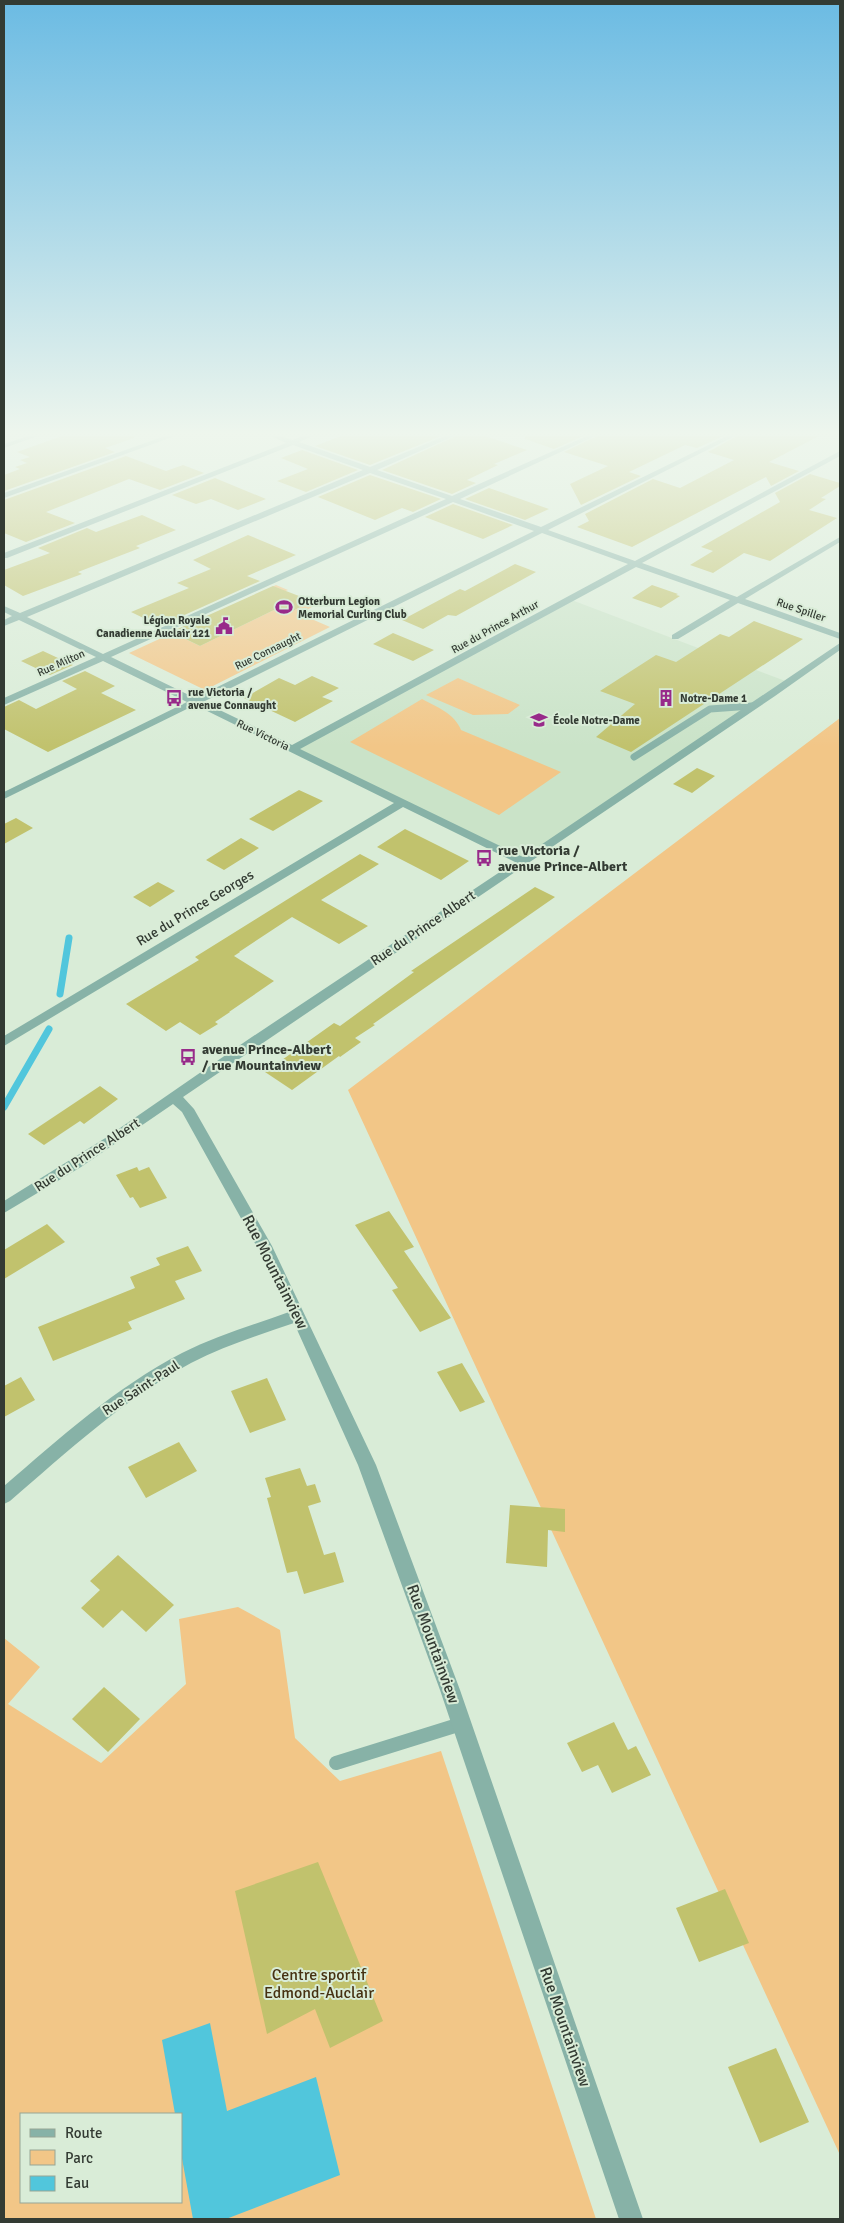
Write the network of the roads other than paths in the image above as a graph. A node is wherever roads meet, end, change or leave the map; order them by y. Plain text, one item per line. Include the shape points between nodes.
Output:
1 (45, 540) edge
2 (203, 540) edge
3 (364, 540) edge
4 (522, 540) edge
5 (569, 540) edge
6 (680, 540) edge
7 (839, 540) edge
8 (4, 556) edge
9 (636, 564) junction
10 (738, 600) junction
11 (4, 609) edge
12 (19, 617) junction
13 (4, 623) edge
14 (840, 636) edge
15 (675, 637) dead end
16 (840, 646) edge
17 (104, 657) junction
18 (194, 701) junction
19 (4, 702) edge
20 (752, 706) junction
21 (292, 749) junction
22 (634, 757) dead end
23 (4, 796) edge
24 (404, 802) junction
25 (522, 861) junction
26 (4, 1042) edge
27 (174, 1097) junction
28 (4, 1208) edge
29 (298, 1315) junction
30 (4, 1496) edge
31 (461, 1724) junction
32 (336, 1763) dead end
33 (631, 2219) edge

1 - 8 street
2 - 12 street
3 - 17 street, Rue Milton
4 - 18 street, Rue Connaught
5 - 9 street, Rue Spiller
6 - 9 street, Rue du Prince Arthur
7 - 10 street
9 - 10 street, Rue Spiller
9 - 21 street, Rue du Prince Arthur
10 - 14 street, Rue Spiller
10 - 15 street
11 - 12 street, Rue Victoria
12 - 13 street
12 - 17 street, Rue Victoria
16 - 20 street, Rue du Prince Albert
17 - 18 street, Rue Victoria
17 - 19 street, Rue Milton
18 - 21 street, Rue Victoria
18 - 23 street, Rue Connaught
20 - 22 lane via 710,709
20 - 25 street, Rue du Prince Albert
21 - 24 street, Rue Victoria
24 - 25 street, Rue Victoria
24 - 26 street, Rue du Prince Georges
25 - 27 street, Rue du Prince Albert
27 - 28 street, Rue du Prince Albert
27 - 29 street, Rue Mountainview via 187,1109 264,1246
29 - 30 street, Rue Saint-Paul via 204,1350 157,1375 106,1410
29 - 31 street, Rue Mountainview via 367,1465
31 - 32 lane
31 - 33 street, Rue Mountainview

